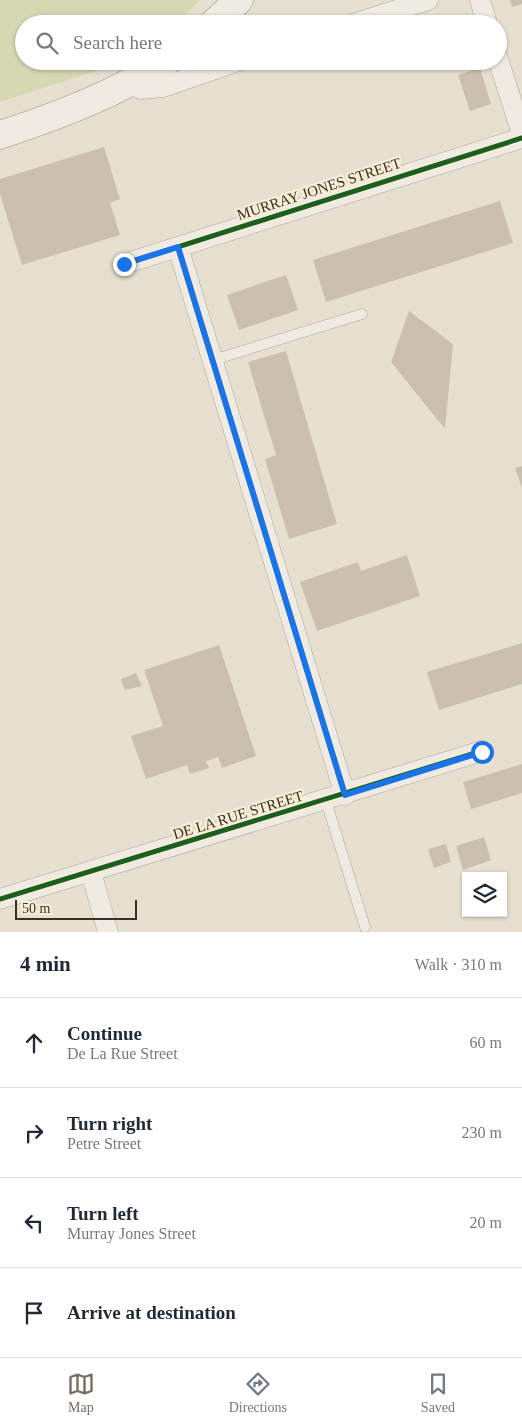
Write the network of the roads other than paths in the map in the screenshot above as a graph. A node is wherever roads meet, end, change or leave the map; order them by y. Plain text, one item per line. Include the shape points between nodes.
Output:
1 (239, 0) edge
2 (428, 0) edge
3 (480, 0) edge
4 (223, 15) edge
5 (381, 15) edge
6 (485, 15) edge
7 (152, 70) edge
8 (212, 70) edge
9 (502, 70) edge
10 (133, 82) junction
11 (522, 134) edge
12 (0, 135) edge
13 (522, 138) edge
14 (178, 247) junction
15 (124, 264) dead end
16 (362, 314) dead end
17 (213, 360) junction
18 (482, 752) dead end
19 (345, 795) junction
20 (326, 801) junction
21 (91, 872) junction
22 (0, 899) edge
23 (365, 927) dead end
24 (108, 932) edge

1 - 4 main road
2 - 5 street
3 - 6 street
7 - 10 main road
8 - 10 street via 163,87 140,89
9 - 11 street
10 - 12 main road via 84,106
13 - 14 street, MURRAY JONES STREET
14 - 15 street, MURRAY JONES STREET
14 - 17 street
16 - 17 lane
17 - 19 street
18 - 19 street, DE LA RUE STREET
19 - 20 street, DE LA RUE STREET
20 - 21 street, DE LA RUE STREET
20 - 23 lane
21 - 22 street, DE LA RUE STREET
21 - 24 street

